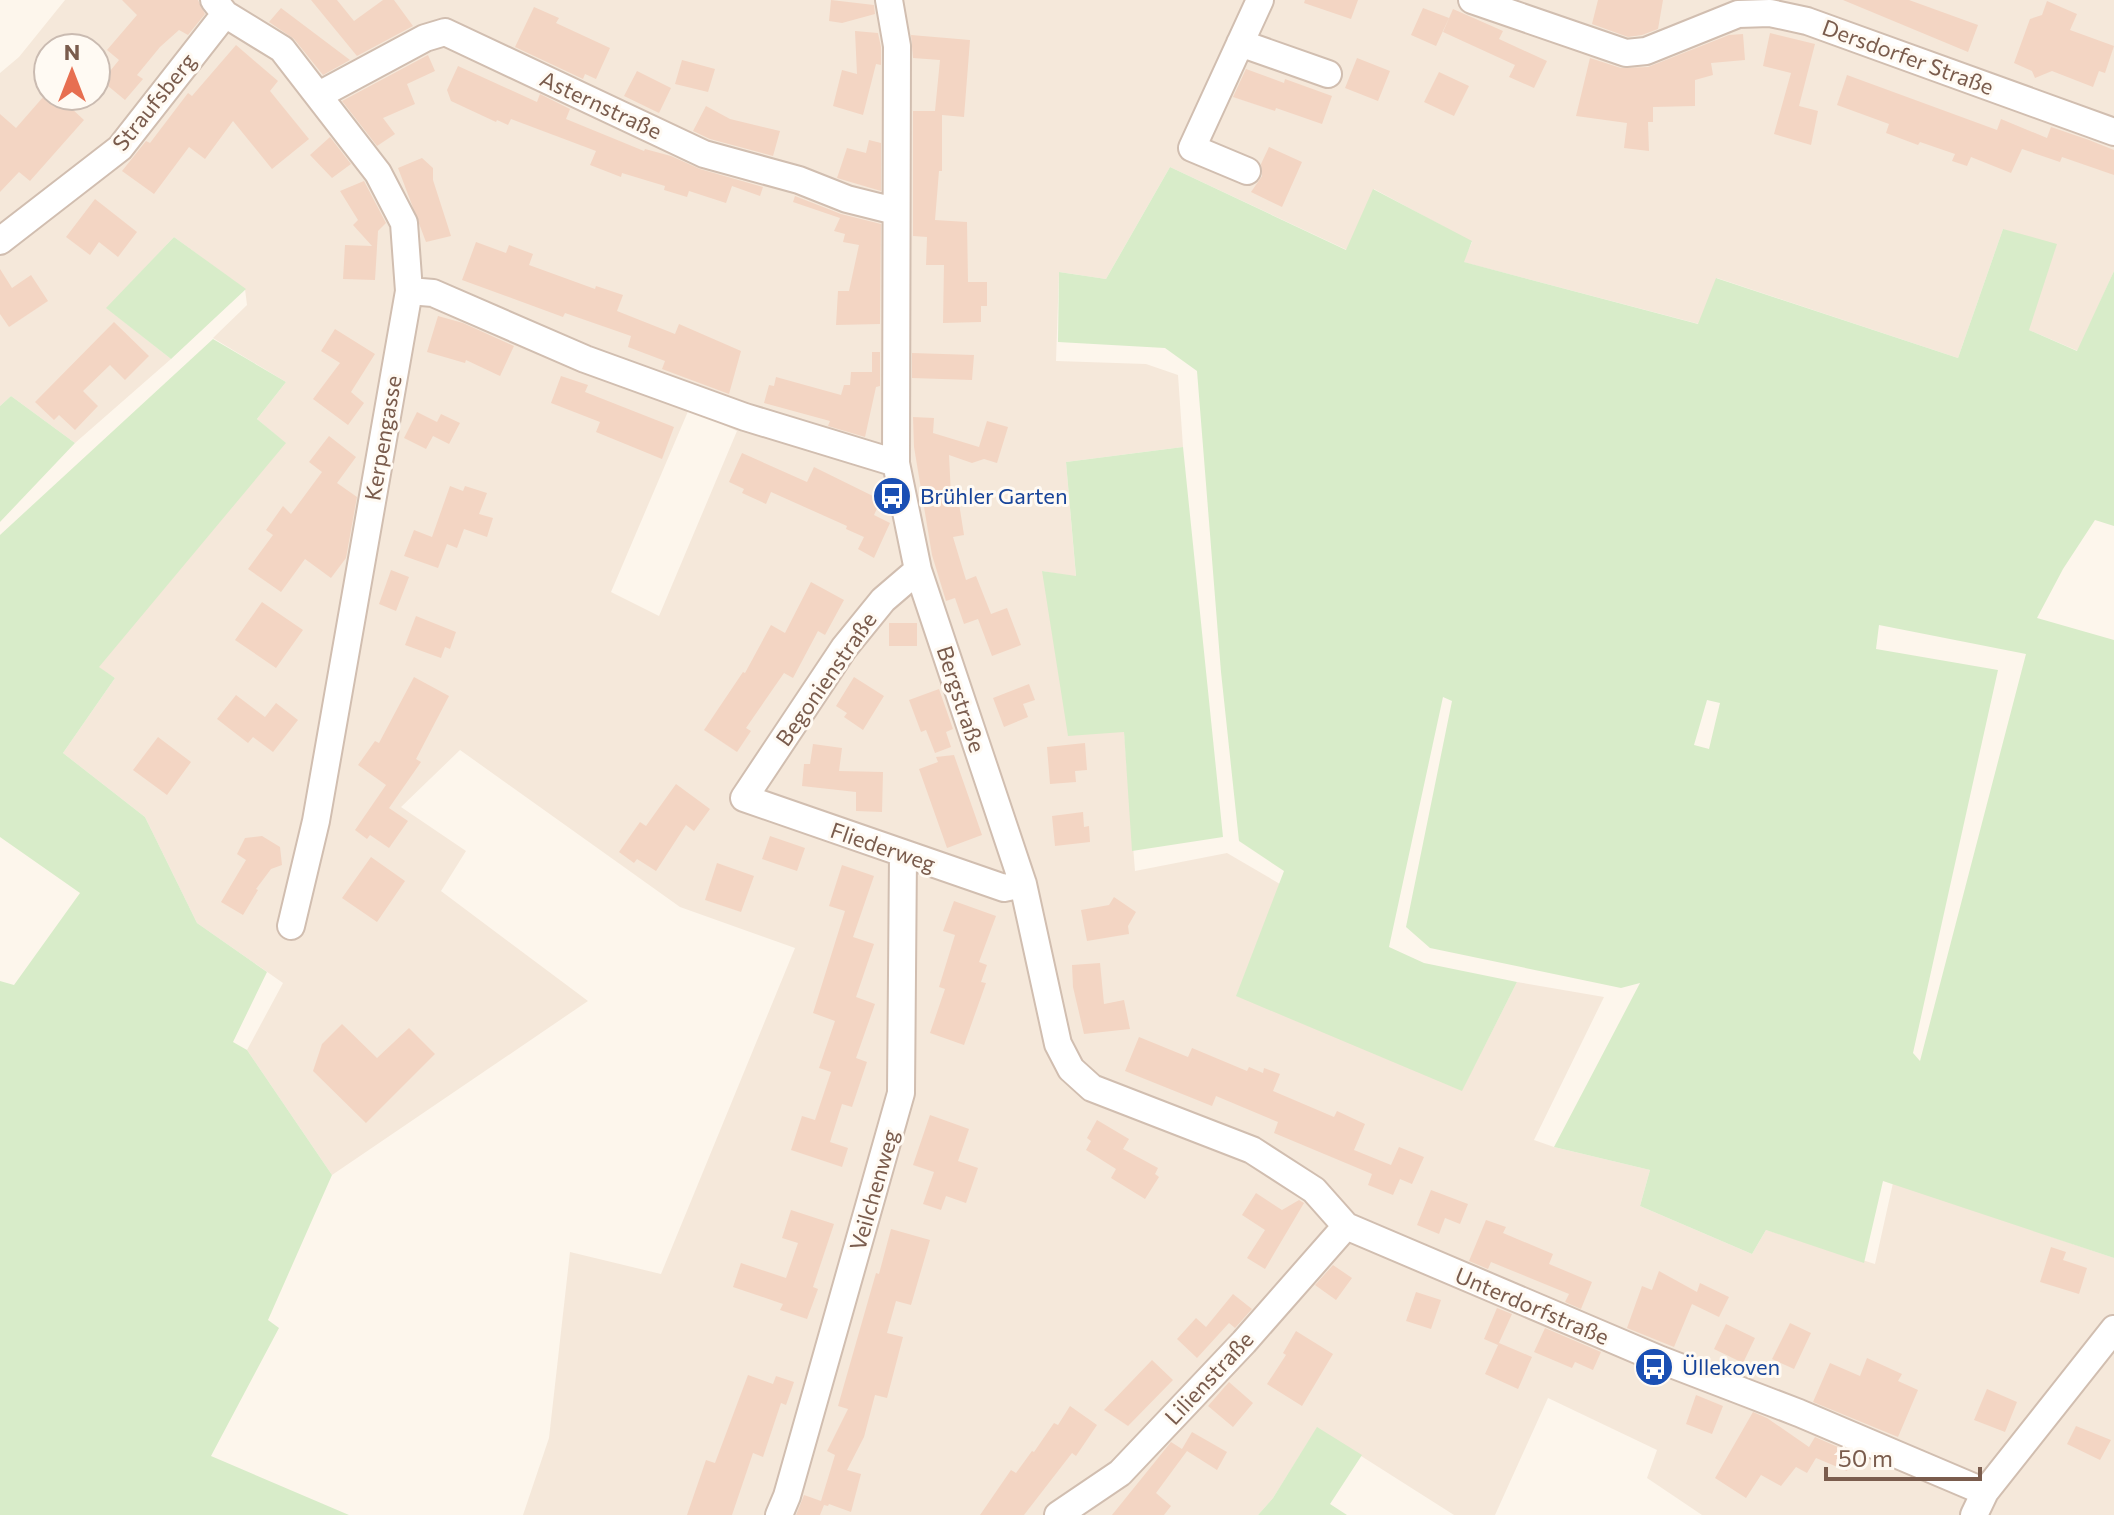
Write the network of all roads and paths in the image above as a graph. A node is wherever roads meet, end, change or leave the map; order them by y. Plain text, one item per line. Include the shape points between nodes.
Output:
1 (889, 0) edge
2 (1260, 0) edge
3 (1472, 0) edge
4 (220, 7) edge
5 (1240, 43) junction
6 (1328, 74) dead end
7 (319, 95) junction
8 (2114, 132) edge
9 (1247, 171) dead end
10 (895, 211) junction
11 (0, 241) edge
12 (409, 291) junction
13 (896, 463) junction
14 (918, 570) junction
15 (744, 798) joint
16 (903, 855) junction
17 (1023, 884) junction
18 (291, 926) dead end
19 (1346, 1226) junction
20 (2114, 1329) edge
21 (1980, 1504) edge
22 (779, 1515) edge
23 (1058, 1515) edge

1 - 10 street, Bergstraße via 897,46
2 - 5 street
3 - 8 street, Dersdorfer Straße via 1626,53 1646,51 1738,14 1770,13 1807,21
4 - 7 street, Kerpengasse via 282,49
4 - 11 street, Straufsberg via 120,148
5 - 6 street
5 - 9 street via 1192,148
7 - 10 street, Asternstraße via 445,32 704,154
7 - 12 street, Kerpengasse via 378,173 404,223
10 - 13 street, Bergstraße
12 - 13 street via 433,293 585,359 745,417
12 - 18 street, Kerpengasse via 316,821
13 - 14 street, Bergstraße
14 - 15 street, Begonienstraße via 883,600 844,648
14 - 17 street, Bergstraße
15 - 16 street, Fliederweg
16 - 17 street, Fliederweg via 1004,888
16 - 22 street, Veilchenweg via 901,1093
17 - 19 street, Bergstraße via 1058,1044 1071,1069 1092,1088 1252,1150 1314,1190
19 - 21 street, Unterdorfstraße via 1799,1413
19 - 23 street, Lilienstraße via 1120,1473
20 - 21 street

